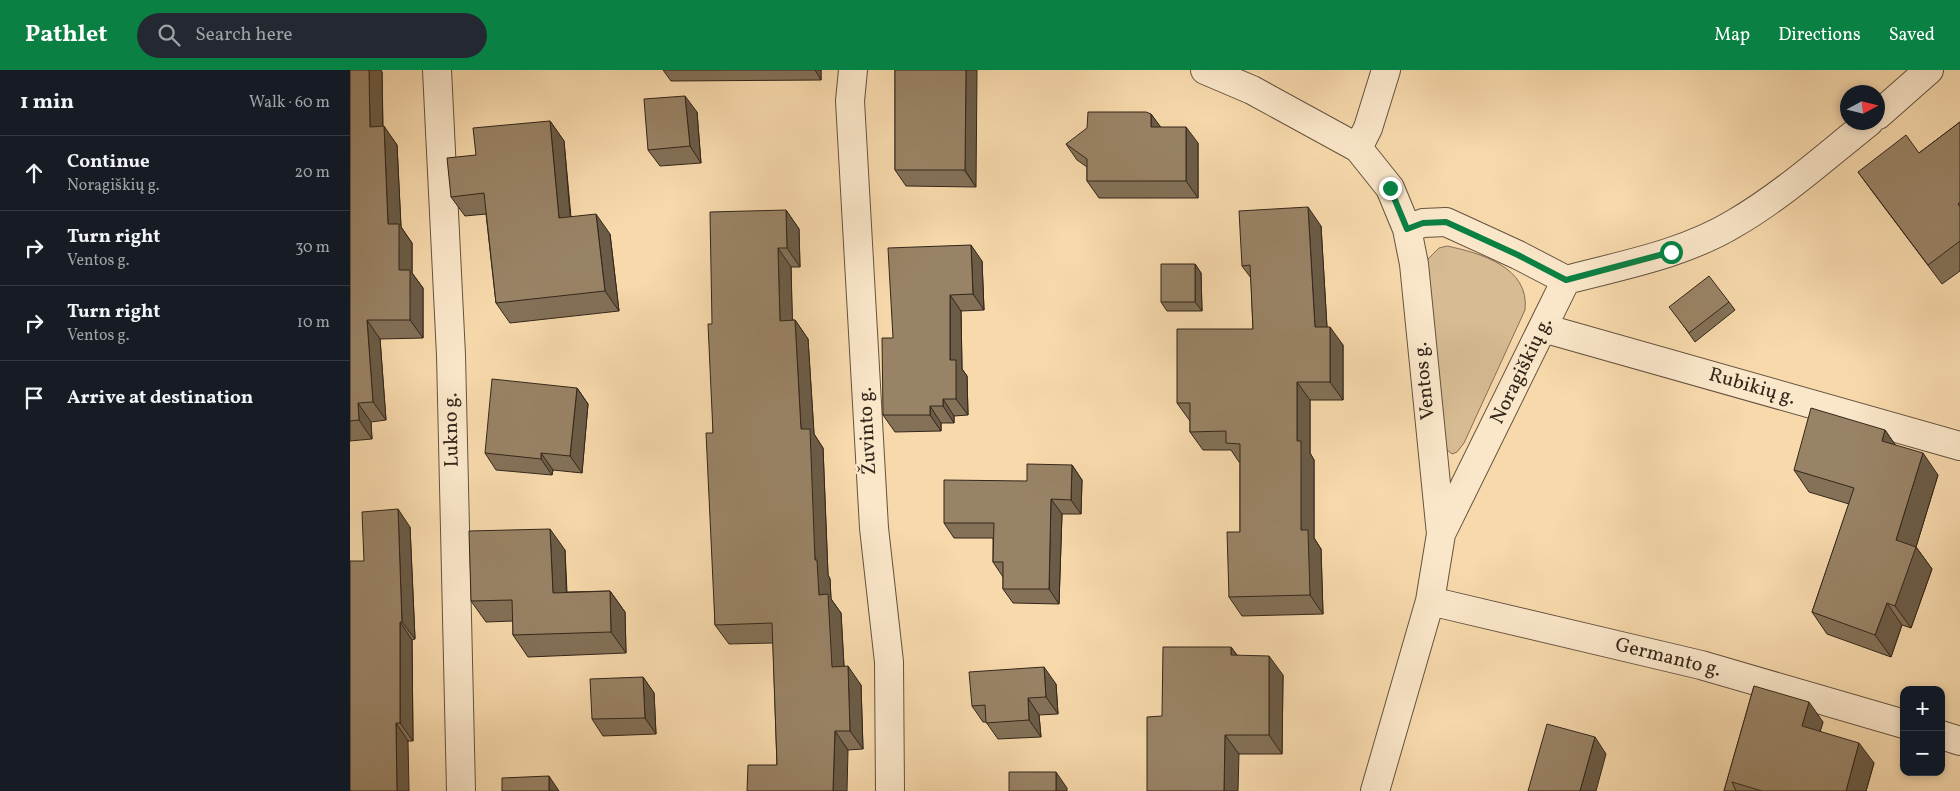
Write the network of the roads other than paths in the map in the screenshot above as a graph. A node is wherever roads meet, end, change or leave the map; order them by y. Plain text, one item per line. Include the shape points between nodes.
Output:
1 (437, 70) edge
2 (853, 70) edge
3 (1204, 70) edge
4 (1386, 70) edge
5 (1929, 70) edge
6 (1885, 109) edge
7 (1858, 130) edge
8 (1358, 148) junction
9 (1407, 229) junction
10 (1566, 280) junction
11 (1543, 328) junction
12 (1960, 446) edge
13 (1441, 534) junction
14 (1430, 601) junction
15 (1900, 723) edge
16 (1945, 736) edge
17 (1960, 741) edge
18 (461, 791) edge
19 (890, 791) edge
20 (1375, 791) edge

1 - 18 street, Lukno g. via 451,355
2 - 19 street, Žuvinto g. via 850,101 873,518 889,662
3 - 8 street, Ventos g. via 1252,90
4 - 8 street via 1368,128
5 - 6 street
7 - 10 street via 1797,180 1734,224 1671,252
8 - 9 street, Ventos g. via 1390,188
9 - 10 street via 1423,223 1446,222
9 - 13 street, Ventos g. via 1414,264
10 - 11 street, Noragiškių g.
11 - 12 street, Rubikių g.
11 - 13 street, Noragiškių g.
13 - 14 street, Noragiškių g.
14 - 15 street, Germanto g. via 1701,665
14 - 20 street, Noragiškių g.
16 - 17 street

